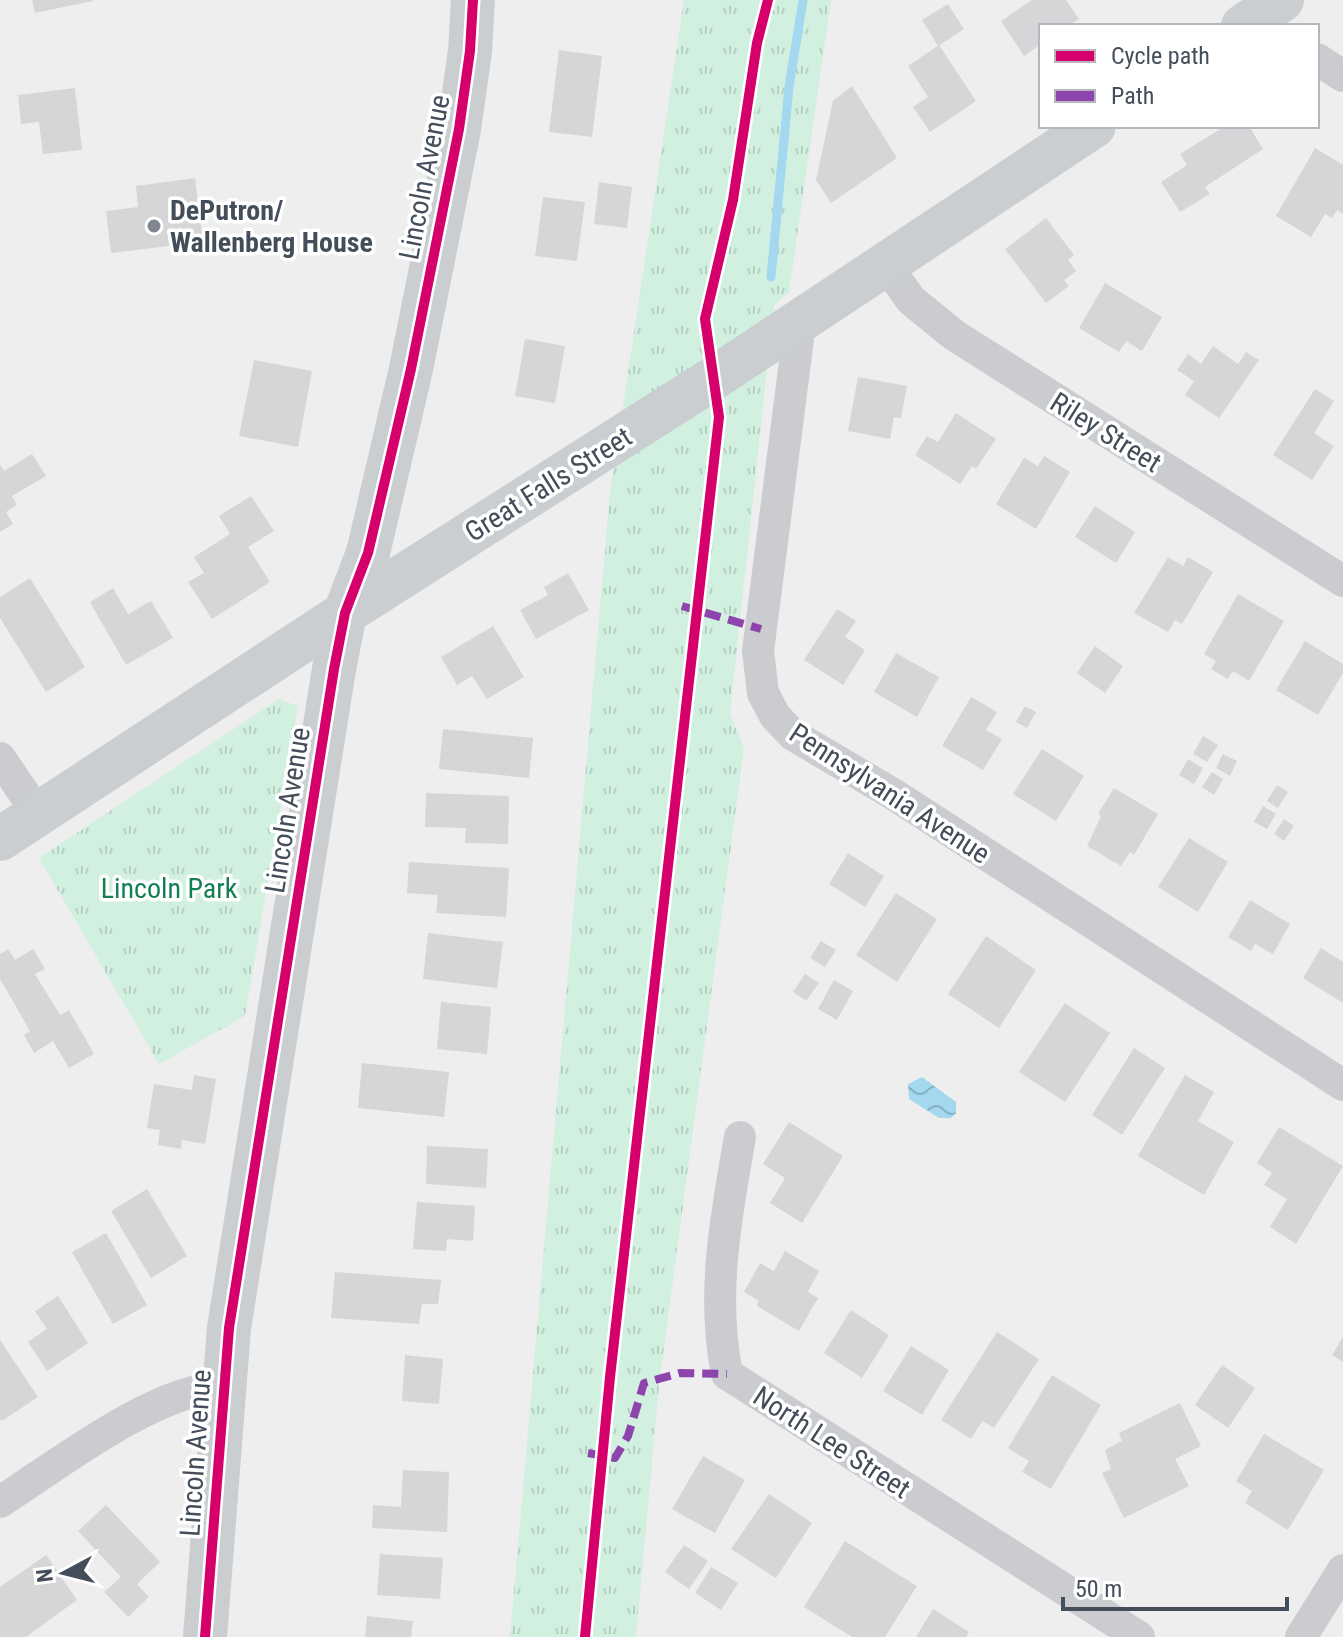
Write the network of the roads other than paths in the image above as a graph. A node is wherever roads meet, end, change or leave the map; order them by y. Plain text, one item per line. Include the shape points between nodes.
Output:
1 (473, 0) edge
2 (1319, 60) edge
3 (1343, 76) edge
4 (1091, 128) edge
5 (886, 265) junction
6 (800, 323) junction
7 (1343, 581) edge
8 (345, 613) junction
9 (2, 765) edge
10 (38, 814) junction
11 (0, 839) edge
12 (1343, 1085) edge
13 (740, 1137) dead end
14 (223, 1387) junction
15 (0, 1502) edge
16 (1343, 1570) edge
17 (205, 1637) edge
18 (1139, 1637) edge
19 (1301, 1637) edge

1 - 8 street, Lincoln Avenue via 459,129 411,369 368,553
2 - 3 street
4 - 5 street, Great Falls Street
5 - 6 street, Great Falls Street
5 - 7 street, Riley Street via 911,300 954,335
6 - 8 street, Great Falls Street
6 - 12 street, Pennsylvania Avenue via 758,651 763,693 775,716 793,735
8 - 10 street, Great Falls Street
8 - 14 street, Lincoln Avenue
9 - 10 street
10 - 11 street, Great Falls Street
13 - 18 street, North Lee Street via 721,1243 719,1334 727,1374
14 - 15 street via 188,1392 147,1410
14 - 17 street, Lincoln Avenue
16 - 19 street

